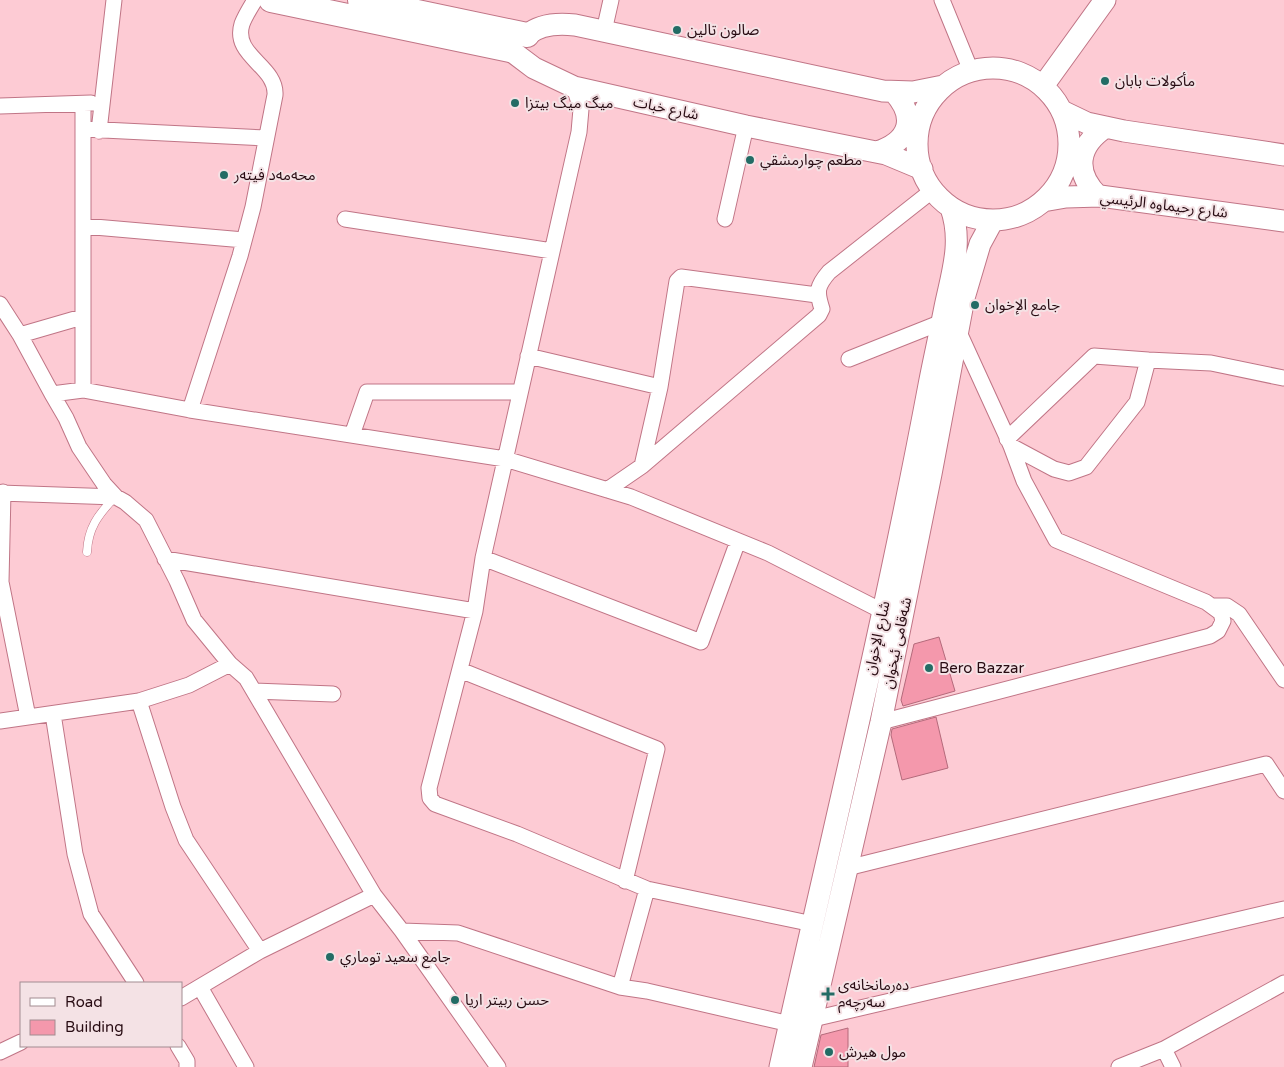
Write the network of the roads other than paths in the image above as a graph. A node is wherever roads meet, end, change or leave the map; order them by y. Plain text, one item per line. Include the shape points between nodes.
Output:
1 (114, 0) edge
2 (255, 0) edge
3 (271, 0) edge
4 (360, 0) edge
5 (611, 0) edge
6 (942, 0) edge
7 (1105, 0) edge
8 (604, 31) junction
9 (519, 43) junction
10 (971, 71) junction
11 (942, 86) junction
12 (1043, 86) junction
13 (574, 87) junction
14 (894, 92) junction
15 (102, 103) junction
16 (83, 104) junction
17 (0, 106) edge
18 (1062, 111) junction
19 (746, 126) junction
20 (1106, 127) junction
21 (83, 128) junction
22 (100, 130) junction
23 (266, 138) junction
24 (877, 152) junction
25 (1284, 154) edge
26 (922, 168) junction
27 (933, 190) junction
28 (1098, 196) junction
29 (1043, 201) junction
30 (952, 208) junction
31 (345, 219) dead end
32 (725, 219) dead end
33 (993, 220) junction
34 (1284, 221) edge
35 (83, 226) junction
36 (244, 240) junction
37 (958, 244) junction
38 (980, 244) junction
39 (552, 251) junction
40 (817, 295) junction
41 (1, 308) edge
42 (82, 317) junction
43 (950, 326) junction
44 (20, 335) junction
45 (528, 356) junction
46 (849, 359) dead end
47 (1148, 360) junction
48 (1283, 378) edge
49 (660, 387) junction
50 (83, 390) junction
51 (520, 392) junction
52 (52, 394) junction
53 (190, 410) junction
54 (352, 435) junction
55 (1009, 442) junction
56 (505, 459) junction
57 (642, 466) junction
58 (607, 490) junction
59 (2, 493) edge
60 (116, 497) junction
61 (738, 541) junction
62 (87, 552) dead end
63 (165, 558) junction
64 (483, 558) junction
65 (1213, 606) junction
66 (475, 611) junction
67 (882, 611) junction
68 (230, 664) junction
69 (460, 670) junction
70 (1284, 680) edge
71 (254, 691) junction
72 (333, 694) dead end
73 (139, 701) junction
74 (53, 714) junction
75 (28, 717) junction
76 (0, 721) edge
77 (881, 722) junction
78 (1284, 791) edge
79 (849, 813) junction
80 (847, 868) junction
81 (624, 881) junction
82 (646, 888) junction
83 (374, 895) junction
84 (1284, 909) edge
85 (813, 924) junction
86 (402, 931) junction
87 (260, 951) junction
88 (135, 982) edge
89 (1284, 983) edge
90 (200, 987) junction
91 (620, 987) junction
92 (182, 997) edge
93 (813, 1019) junction
94 (790, 1024) junction
95 (20, 1042) edge
96 (179, 1047) edge
97 (1164, 1048) junction
98 (0, 1052) edge
99 (187, 1067) edge
100 (246, 1067) edge
101 (498, 1067) edge
102 (780, 1067) edge
103 (801, 1067) edge
104 (1119, 1067) edge
105 (1173, 1067) edge

1 - 15 street
2 - 23 street via 245,18 241,39 248,54 276,88
3 - 9 main road, شارع خبات
4 - 9 main road, شارع خبات
5 - 8 street
6 - 10 street
7 - 12 main road
8 - 9 main road via 554,25 537,28
8 - 14 main road
9 - 13 main road, شارع خبات via 540,72
10 - 11 main road
10 - 12 main road via 1001,68 1016,71
11 - 14 main road
11 - 26 main road via 921,121 917,148
12 - 18 main road
13 - 19 main road, شارع خبات
13 - 39 street via 581,121
14 - 24 main road via 904,106 908,121 903,138 890,148
15 - 16 street
15 - 22 street
16 - 17 street
16 - 21 street
18 - 20 main road
18 - 29 main road via 1069,149 1065,169
19 - 24 main road, شارع خبات
19 - 32 street
20 - 25 main road
20 - 28 main road via 1090,140 1082,159 1088,186
21 - 22 street
21 - 35 street
22 - 23 street
23 - 36 street
24 - 26 main road, شارع خبات
26 - 27 main road
27 - 30 main road
27 - 40 street via 829,272 820,282
28 - 29 main road, شارع رحيماوه الرئيسي
28 - 34 main road, شارع رحيماوه الرئيسي
29 - 33 main road via 1020,215
30 - 33 main road via 972,217
30 - 37 main road, شارع الإخوان
31 - 39 street
33 - 38 main road, شەقامی ئیخوان
35 - 36 street
35 - 42 street
36 - 53 street
37 - 38 main road via 970,237
37 - 43 main road, شارع الإخوان
38 - 43 main road, شەقامی ئیخوان
39 - 45 street
40 - 49 street via 680,277
40 - 57 street via 822,309 819,314
41 - 44 street
42 - 44 street
42 - 50 street
43 - 46 street
43 - 55 street
43 - 67 main road, شارع الإخوان
43 - 77 main road, شەقامی ئیخوان via 931,474
44 - 52 street
45 - 49 street
45 - 51 street
47 - 48 street via 1211,363
47 - 55 street via 1094,356
47 - 55 street via 1137,402 1086,467 1069,473 1054,469
49 - 57 street
50 - 52 street
50 - 53 street
51 - 54 street via 367,392
51 - 56 street
52 - 60 street via 79,447
53 - 54 street
54 - 56 street
55 - 65 street via 1024,481 1056,540
56 - 58 street
56 - 64 street
57 - 58 street
58 - 61 street
59 - 60 street
59 - 75 street via 1,582
60 - 62 lane via 95,521 88,538
60 - 63 street via 146,520
61 - 64 street via 701,642
61 - 67 street
63 - 66 street
63 - 68 street via 194,620
64 - 66 street
65 - 70 street via 1227,606 1238,614
65 - 77 street via 1221,612 1223,622 1210,636
66 - 69 street
67 - 79 main road, شارع الإخوان
68 - 71 street via 246,678
68 - 73 street via 189,685
69 - 81 street via 429,788 430,798 435,804 518,834
69 - 81 street via 657,749
71 - 72 street
71 - 83 street
73 - 74 street
73 - 87 street via 186,840
74 - 75 street
74 - 88 street via 76,854 92,914
75 - 76 street
77 - 79 main road, شەقامی ئیخوان
78 - 80 street via 1266,764
79 - 80 main road, شەقامی ئیخوان
79 - 85 main road, شارع الإخوان
80 - 93 main road, شەقامی ئیخوان
81 - 82 street
82 - 85 street
82 - 91 street
83 - 86 street
83 - 87 street
84 - 93 street
85 - 94 main road, شارع الإخوان
86 - 91 street via 458,933
86 - 101 street
87 - 90 street
89 - 97 street
90 - 92 street
90 - 100 street
91 - 94 street
93 - 103 main road, شەقامی ئیخوان
94 - 102 main road, شارع الإخوان
95 - 98 street
96 - 99 street
97 - 104 street
97 - 105 street

